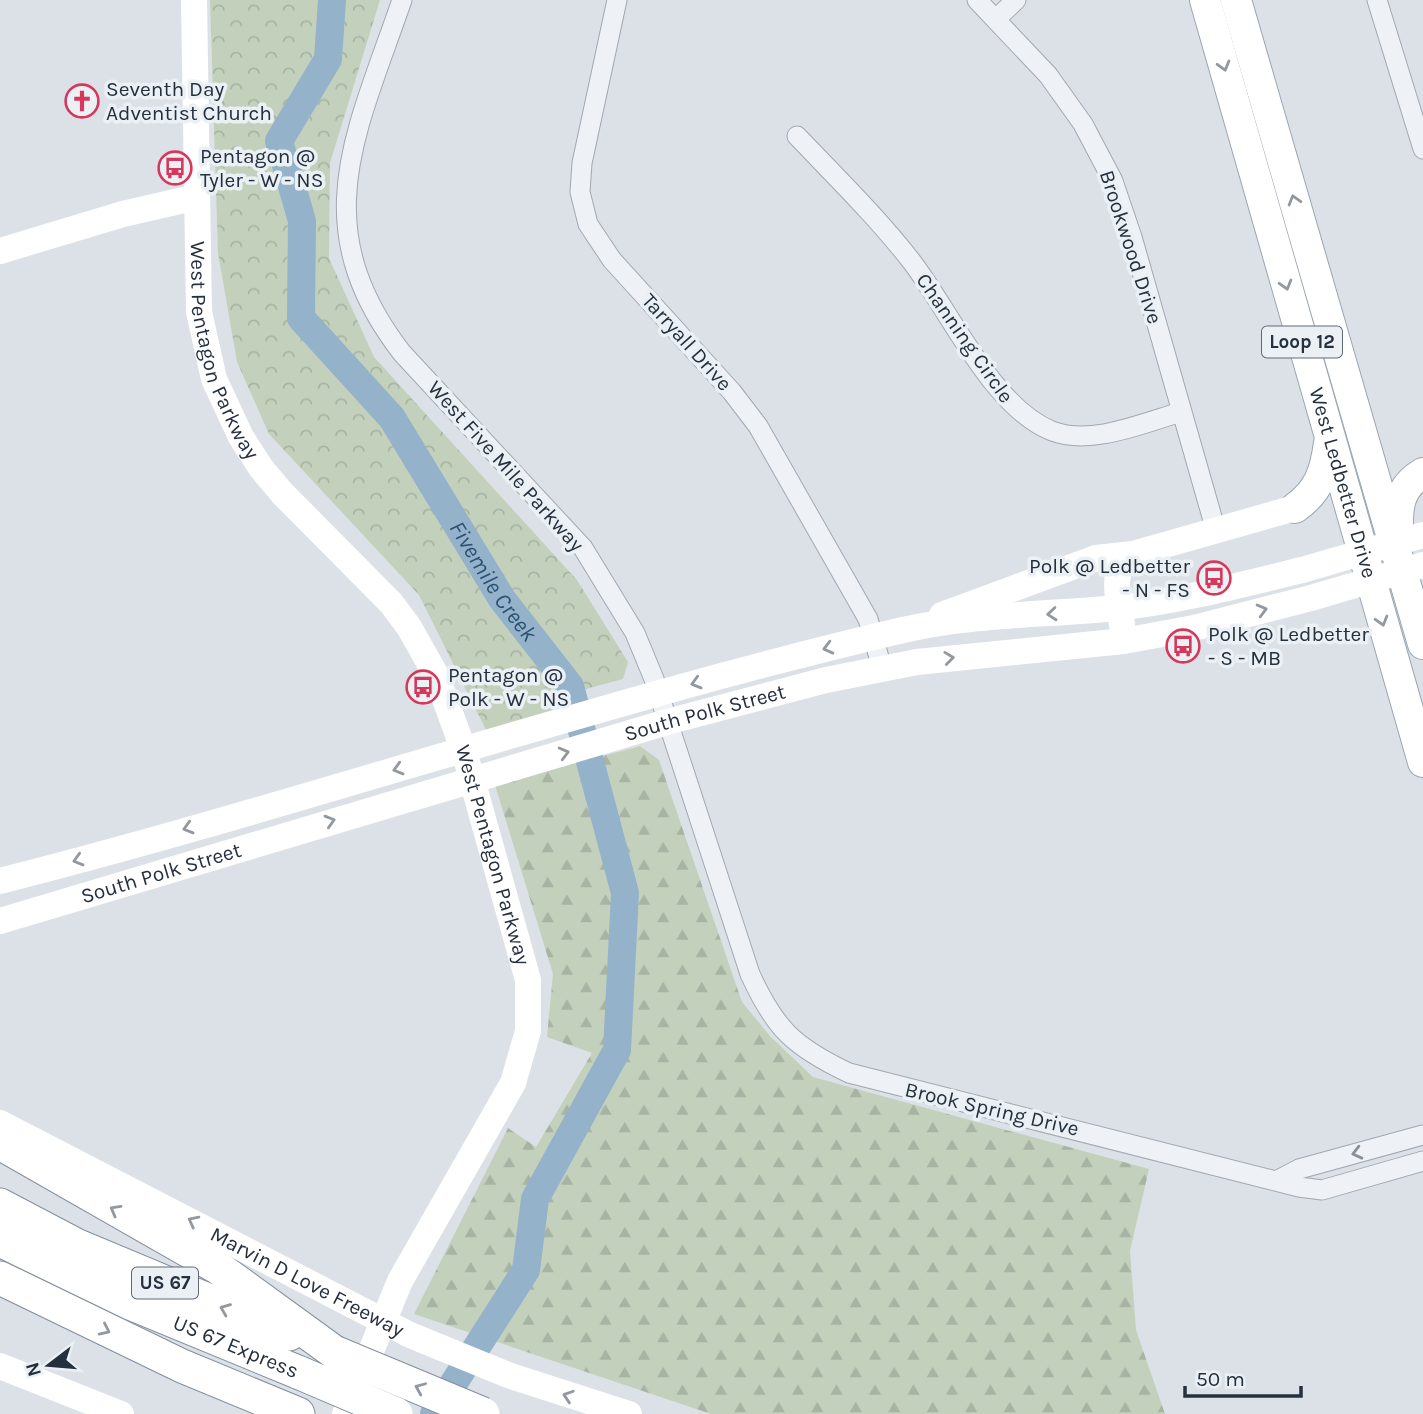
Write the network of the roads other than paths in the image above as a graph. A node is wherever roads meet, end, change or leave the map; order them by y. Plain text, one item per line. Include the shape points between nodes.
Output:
1 (194, 0) edge
2 (402, 0) edge
3 (617, 0) edge
4 (977, 0) edge
5 (1016, 0) edge
6 (1205, 0) edge
7 (1236, 0) edge
8 (1377, 0) edge
9 (996, 19) junction
10 (797, 136) dead end
11 (1423, 149) edge
12 (197, 197) junction
13 (1305, 236) junction
14 (1275, 244) junction
15 (0, 251) edge
16 (1181, 412) junction
17 (1361, 431) junction
18 (1330, 439) junction
19 (1423, 471) edge
20 (1295, 508) junction
21 (1216, 531) junction
22 (1423, 535) edge
23 (1360, 544) junction
24 (1133, 554) junction
25 (1411, 563) edge
26 (1120, 607) junction
27 (913, 628) junction
28 (873, 637) junction
29 (1124, 641) junction
30 (1423, 644) edge
31 (882, 668) junction
32 (659, 694) junction
33 (667, 722) junction
34 (464, 751) junction
35 (1423, 762) edge
36 (472, 780) junction
37 (254, 810) junction
38 (264, 840) junction
39 (37, 872) junction
40 (0, 881) edge
41 (46, 907) junction
42 (0, 920) edge
43 (750, 974) joint
44 (0, 1123) edge
45 (1423, 1135) edge
46 (0, 1143) edge
47 (1423, 1161) edge
48 (1276, 1181) junction
49 (0, 1205) edge
50 (0, 1240) edge
51 (0, 1278) edge
52 (0, 1292) edge
53 (60, 1309) junction
54 (382, 1322) junction
55 (334, 1352) junction
56 (0, 1366) edge
57 (292, 1412) edge
58 (121, 1414) edge
59 (345, 1414) edge
60 (397, 1414) edge
61 (483, 1414) edge
62 (629, 1414) edge

1 - 12 main road, West Pentagon Parkway
2 - 32 street, West Five Mile Parkway via 347,172 345,218 355,271 379,323 402,353 583,548 635,633
3 - 28 street, Tarryall Drive via 582,163 580,192 588,224 612,260 758,426 851,587
4 - 9 street, Brookwood Drive
5 - 9 street
6 -> 14 main road, West Ledbetter Drive / Loop 12
13 -> 7 main road, West Ledbetter Drive / Loop 12
8 - 11 street
9 - 16 street, Brookwood Drive via 1048,75 1083,124 1113,181
10 - 16 street, Channing Circle via 911,260 1004,400 1029,420 1054,432 1086,436
12 - 15 main road
12 - 34 main road, West Pentagon Parkway via 199,312 204,345 225,405 241,438 282,494 374,584 409,627 436,675
13 - 14 main road
13 - 17 main road, West Ledbetter Drive / Loop 12
14 -> 18 main road, West Ledbetter Drive / Loop 12
16 - 21 street, Brookwood Drive
17 - 19 main road via 1376,450 1400,465
17 - 25 main road, West Ledbetter Drive / Loop 12
18 - 20 main road via 1318,486
18 - 23 main road, West Ledbetter Drive / Loop 12
19 - 25 main road via 1406,486 1399,502
20 - 21 main road
20 - 23 main road via 1325,512
21 - 24 main road
22 - 26 main road, South Polk Street, bridge via 1200,596
23 -> 35 main road, West Ledbetter Drive / Loop 12
24 - 26 main road via 1121,561 1117,571
24 - 27 main road via 1096,558
29 -> 25 main road, South Polk Street, bridge via 1311,598
25 - 30 main road, West Ledbetter Drive / Loop 12
26 -> 27 main road, South Polk Street
26 - 29 main road
27 - 28 main road, South Polk Street
28 - 31 street, Tarryall Drive
28 -> 32 main road, South Polk Street
31 -> 29 main road, South Polk Street
31 - 33 main road, South Polk Street
32 - 33 street, West Five Mile Parkway
32 - 34 main road, South Polk Street
36 -> 33 main road, South Polk Street
33 - 43 street, West Five Mile Parkway
34 - 36 main road, West Pentagon Parkway
34 -> 37 main road, South Polk Street
38 -> 36 main road, South Polk Street
36 - 54 main road, West Pentagon Parkway via 528,980 528,1031 513,1083 400,1281
37 - 38 main road
37 -> 39 main road, South Polk Street
38 - 41 main road, South Polk Street
39 - 40 main road, South Polk Street
39 - 41 main road
41 - 42 main road, South Polk Street
43 - 48 street, Brook Spring Drive via 768,1013 793,1041 849,1073
54 -> 44 main road, Marvin D Love Freeway
45 -> 48 street via 1299,1169
55 -> 46 highway via 217,1267
47 - 48 street, Brook Spring Drive via 1322,1189
55 -> 49 highway, US 67 via 114,1261
50 - 60 highway, US 67 Express, bridge via 130,1303
51 - 53 highway
52 - 53 highway
53 -> 57 highway
54 - 59 main road, West Pentagon Parkway
62 -> 54 main road, Marvin D Love Freeway via 508,1375
61 -> 55 highway, US 67, bridge
56 - 58 main road

